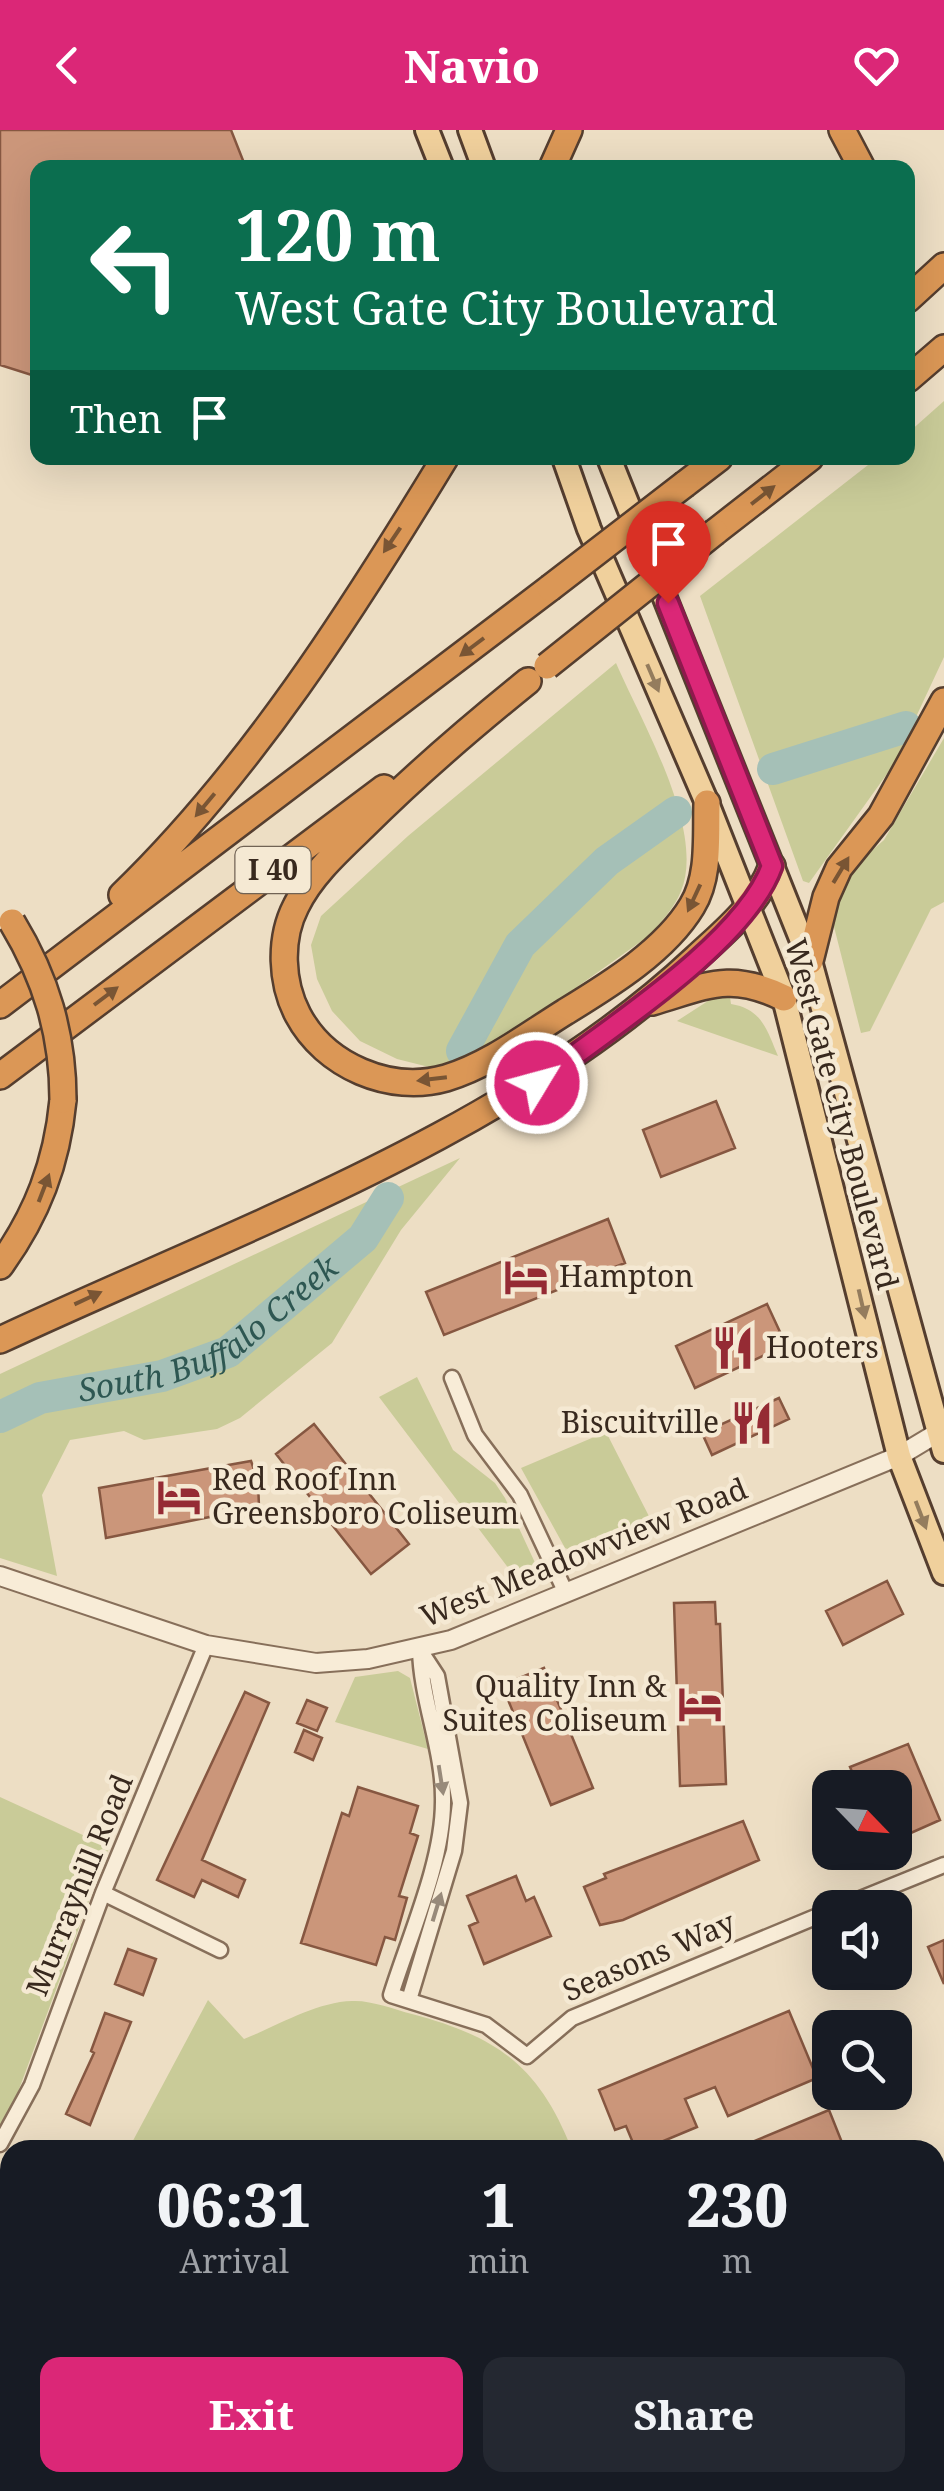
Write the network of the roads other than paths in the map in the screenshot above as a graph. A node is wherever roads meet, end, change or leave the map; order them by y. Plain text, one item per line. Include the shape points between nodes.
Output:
1 (427, 130) edge
2 (470, 130) edge
3 (569, 130) edge
4 (842, 130) edge
5 (439, 160) edge
6 (481, 160) edge
7 (556, 160) edge
8 (858, 160) edge
9 (944, 266) edge
10 (915, 293) edge
11 (944, 348) edge
12 (915, 373) edge
13 (439, 465) edge
14 (566, 465) edge
15 (612, 465) edge
16 (710, 465) edge
17 (801, 465) edge
18 (538, 673) junction
19 (944, 700) edge
20 (707, 803) junction
21 (772, 866) junction
22 (750, 908) junction
23 (6, 915) edge
24 (810, 962) junction
25 (41, 974) junction
26 (784, 998) junction
27 (648, 1003) junction
28 (0, 1005) edge
29 (0, 1076) edge
30 (0, 1266) edge
31 (0, 1340) edge
32 (452, 1378) dead end
33 (942, 1437) edge
34 (899, 1456) junction
35 (944, 1573) edge
36 (0, 1576) edge
37 (565, 1591) junction
38 (206, 1645) junction
39 (420, 1649) junction
40 (944, 1865) edge
41 (882, 1890) edge
42 (103, 1893) junction
43 (812, 1918) edge
44 (220, 1950) dead end
45 (410, 2000) junction
46 (2, 2140) edge

1 - 5 main road
2 - 6 main road
3 - 7 highway
4 - 8 highway
9 - 10 highway
11 - 12 highway
13 -> 25 highway via 243,760 160,858
14 -> 20 main road, West Gate City Boulevard
15 - 21 main road, West Gate City Boulevard
16 -> 25 highway, I 40, bridge
18 -> 17 highway, I 40, bridge
20 -> 18 highway via 704,874 694,904 673,933 584,1000 444,1079 378,1079 323,1051 292,1004 284,972 295,908 335,854 427,764
29 -> 18 highway, I 40
24 -> 19 highway via 839,868 880,816
20 - 22 main road, West Gate City Boulevard
21 - 22 highway
21 - 24 main road, West Gate City Boulevard
22 - 26 main road, West Gate City Boulevard
22 - 27 highway
30 -> 23 highway, bridge via 50,1173 63,1100 61,1042 49,999
24 - 33 main road, West Gate City Boulevard
25 - 28 highway, I 40
26 - 27 highway via 734,980
26 -> 34 main road, West Gate City Boulevard
31 -> 27 highway via 314,1196 524,1090
32 - 37 street via 475,1436 520,1495
33 - 34 street, West Meadowview Road
34 -> 35 main road, West Gate City Boulevard
34 - 37 street, West Meadowview Road
36 - 38 street, West Meadowview Road
37 - 39 street, West Meadowview Road
38 - 39 street, West Meadowview Road via 316,1663
38 - 42 street, Murrayhill Road
45 -> 39 street via 454,1851 460,1803 436,1676
39 -> 45 street, Seasons Way via 443,1812 391,1995
40 - 41 street
42 - 44 street
42 - 46 street, Murrayhill Road via 32,2085
43 - 45 street, Seasons Way via 572,2018 528,2056 486,2025

